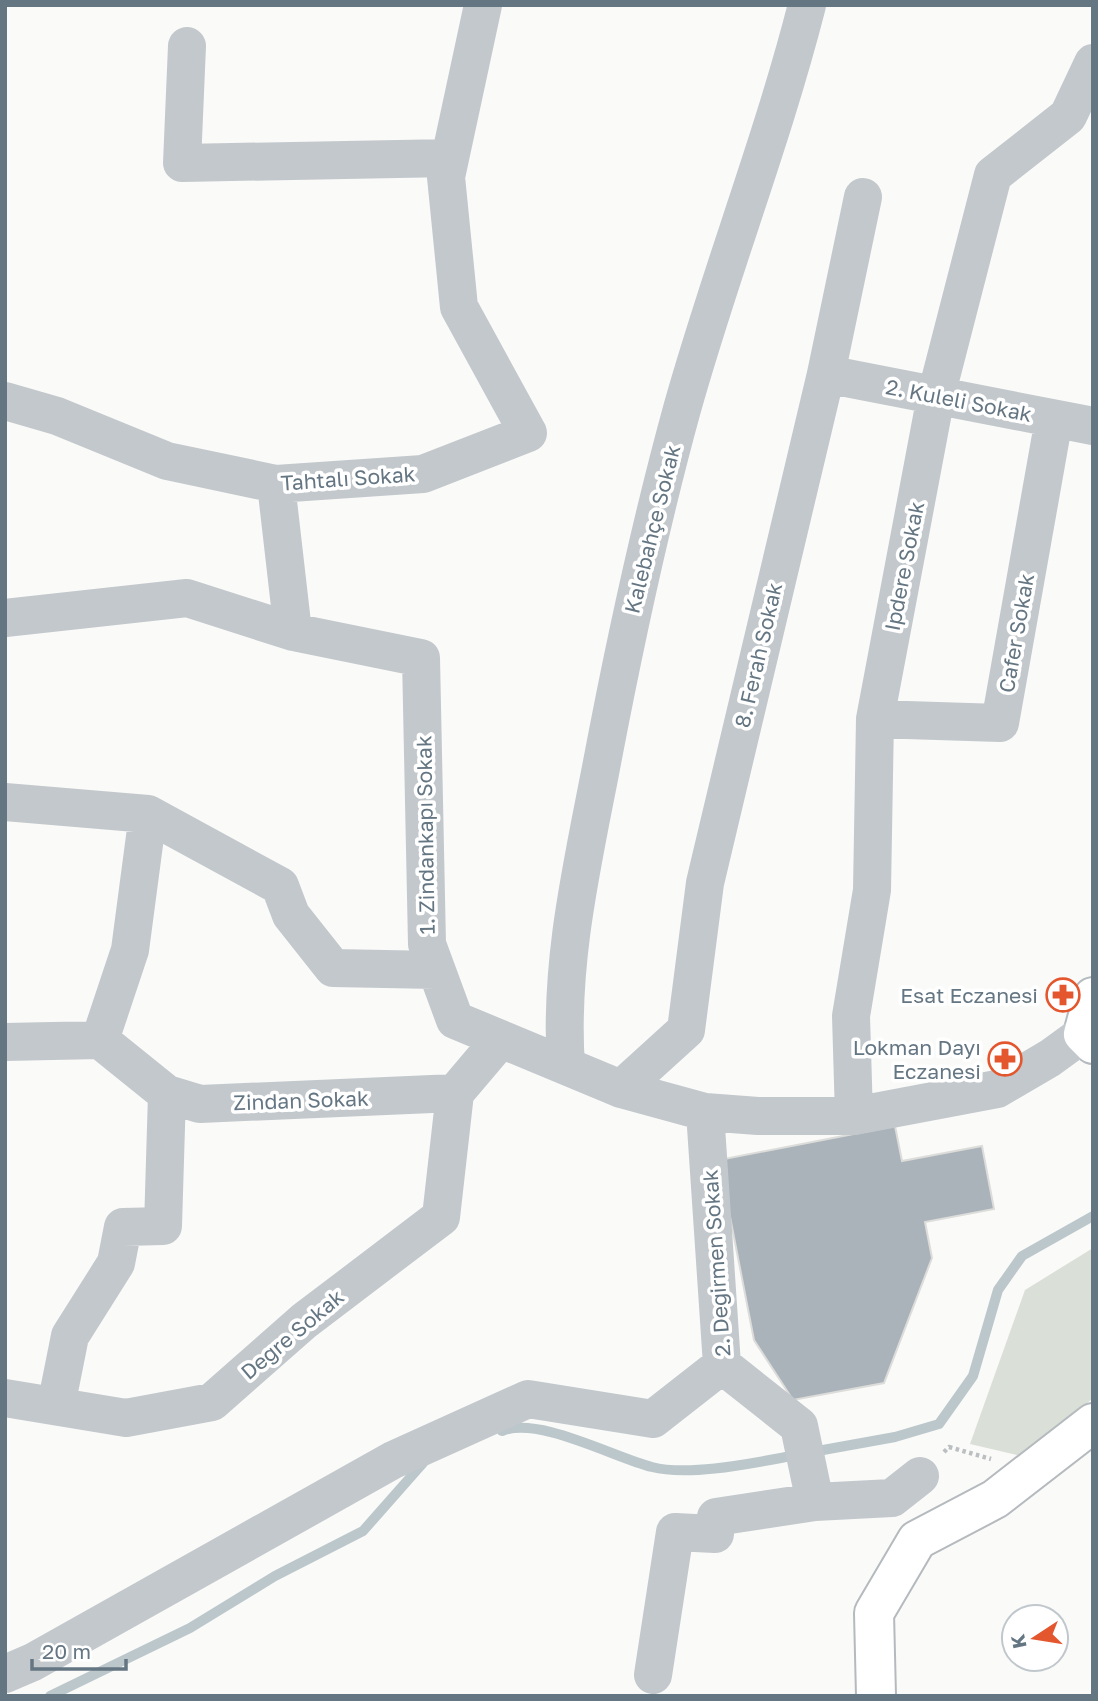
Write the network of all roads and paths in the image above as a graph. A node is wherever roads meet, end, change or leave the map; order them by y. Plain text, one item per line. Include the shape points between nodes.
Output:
1 (483, 5) edge
2 (807, 5) edge
3 (187, 46) dead end
4 (1093, 63) edge
5 (450, 158) junction
6 (863, 197) dead end
7 (826, 374) junction
8 (936, 396) junction
9 (5, 401) edge
10 (1054, 419) junction
11 (1093, 426) edge
12 (276, 484) junction
13 (5, 618) edge
14 (293, 632) junction
15 (875, 719) junction
16 (5, 802) edge
17 (148, 814) junction
18 (436, 970) junction
19 (1093, 997) edge
20 (1088, 1039) edge
21 (100, 1040) junction
22 (499, 1041) junction
23 (5, 1042) edge
24 (566, 1066) junction
25 (621, 1089) junction
26 (455, 1093) junction
27 (167, 1094) junction
28 (705, 1112) junction
29 (855, 1116) junction
30 (722, 1366) junction
31 (5, 1398) edge
32 (57, 1406) junction
33 (1093, 1423) edge
34 (1033, 1471) junction
35 (920, 1476) joint
36 (813, 1493) junction
37 (5, 1674) edge
38 (653, 1675) dead end
39 (876, 1696) edge

1 - 5 street
2 - 24 street, Kalebahçe Sokak via 785,93 683,407 633,602 572,918 563,1024
3 - 5 street via 182,163
4 - 8 street, Ipdere Sokak via 1068,116 993,175
5 - 12 street, Tahtalı Sokak via 446,177 459,307 528,433 423,474
6 - 7 street, 8. Ferah Sokak
7 - 8 street, 2. Kuleli Sokak
7 - 25 street, 8. Ferah Sokak via 705,883 686,1030
8 - 10 street, 2. Kuleli Sokak
8 - 15 street, Ipdere Sokak
9 - 12 street, Tahtalı Sokak via 57,416 167,461
10 - 11 street, 2. Kuleli Sokak
10 - 15 street, Cafer Sokak via 1000,723
12 - 14 street
13 - 14 street, 1. Zindankapı Sokak via 187,598
14 - 18 street, 1. Zindankapı Sokak via 421,658 427,944
15 - 29 street, Ipdere Sokak via 872,890 851,1016
16 - 17 street
17 - 18 street via 280,886 291,915 333,968
17 - 21 street via 130,950
18 - 22 street, 1. Zindankapı Sokak via 455,1020
19 - 20 main road
20 - 29 street, 1. Zindankapı Sokak via 997,1089
21 - 23 street
21 - 27 street, Zindan Sokak
22 - 24 street, 1. Zindankapı Sokak
22 - 26 street
24 - 25 street, 1. Zindankapı Sokak
25 - 28 street, 1. Zindankapı Sokak
26 - 27 street, Zindan Sokak via 200,1104
26 - 32 street, Değre Sokak via 441,1217 304,1321 212,1402 126,1418
27 - 32 street via 163,1226 123,1227 116,1263 70,1336
28 - 29 street, 1. Zindankapı Sokak
28 - 30 street, 2. Değirmen Sokak
30 - 36 street, 2. Değirmen Sokak via 799,1426
30 - 37 street via 653,1419 528,1399 393,1460
31 - 32 street, Değre Sokak
33 - 34 main road
34 - 35 path via 948,1447
34 - 39 main road via 995,1499 917,1540 874,1613
35 - 36 street via 892,1498
36 - 38 street via 716,1517 715,1534 675,1532

